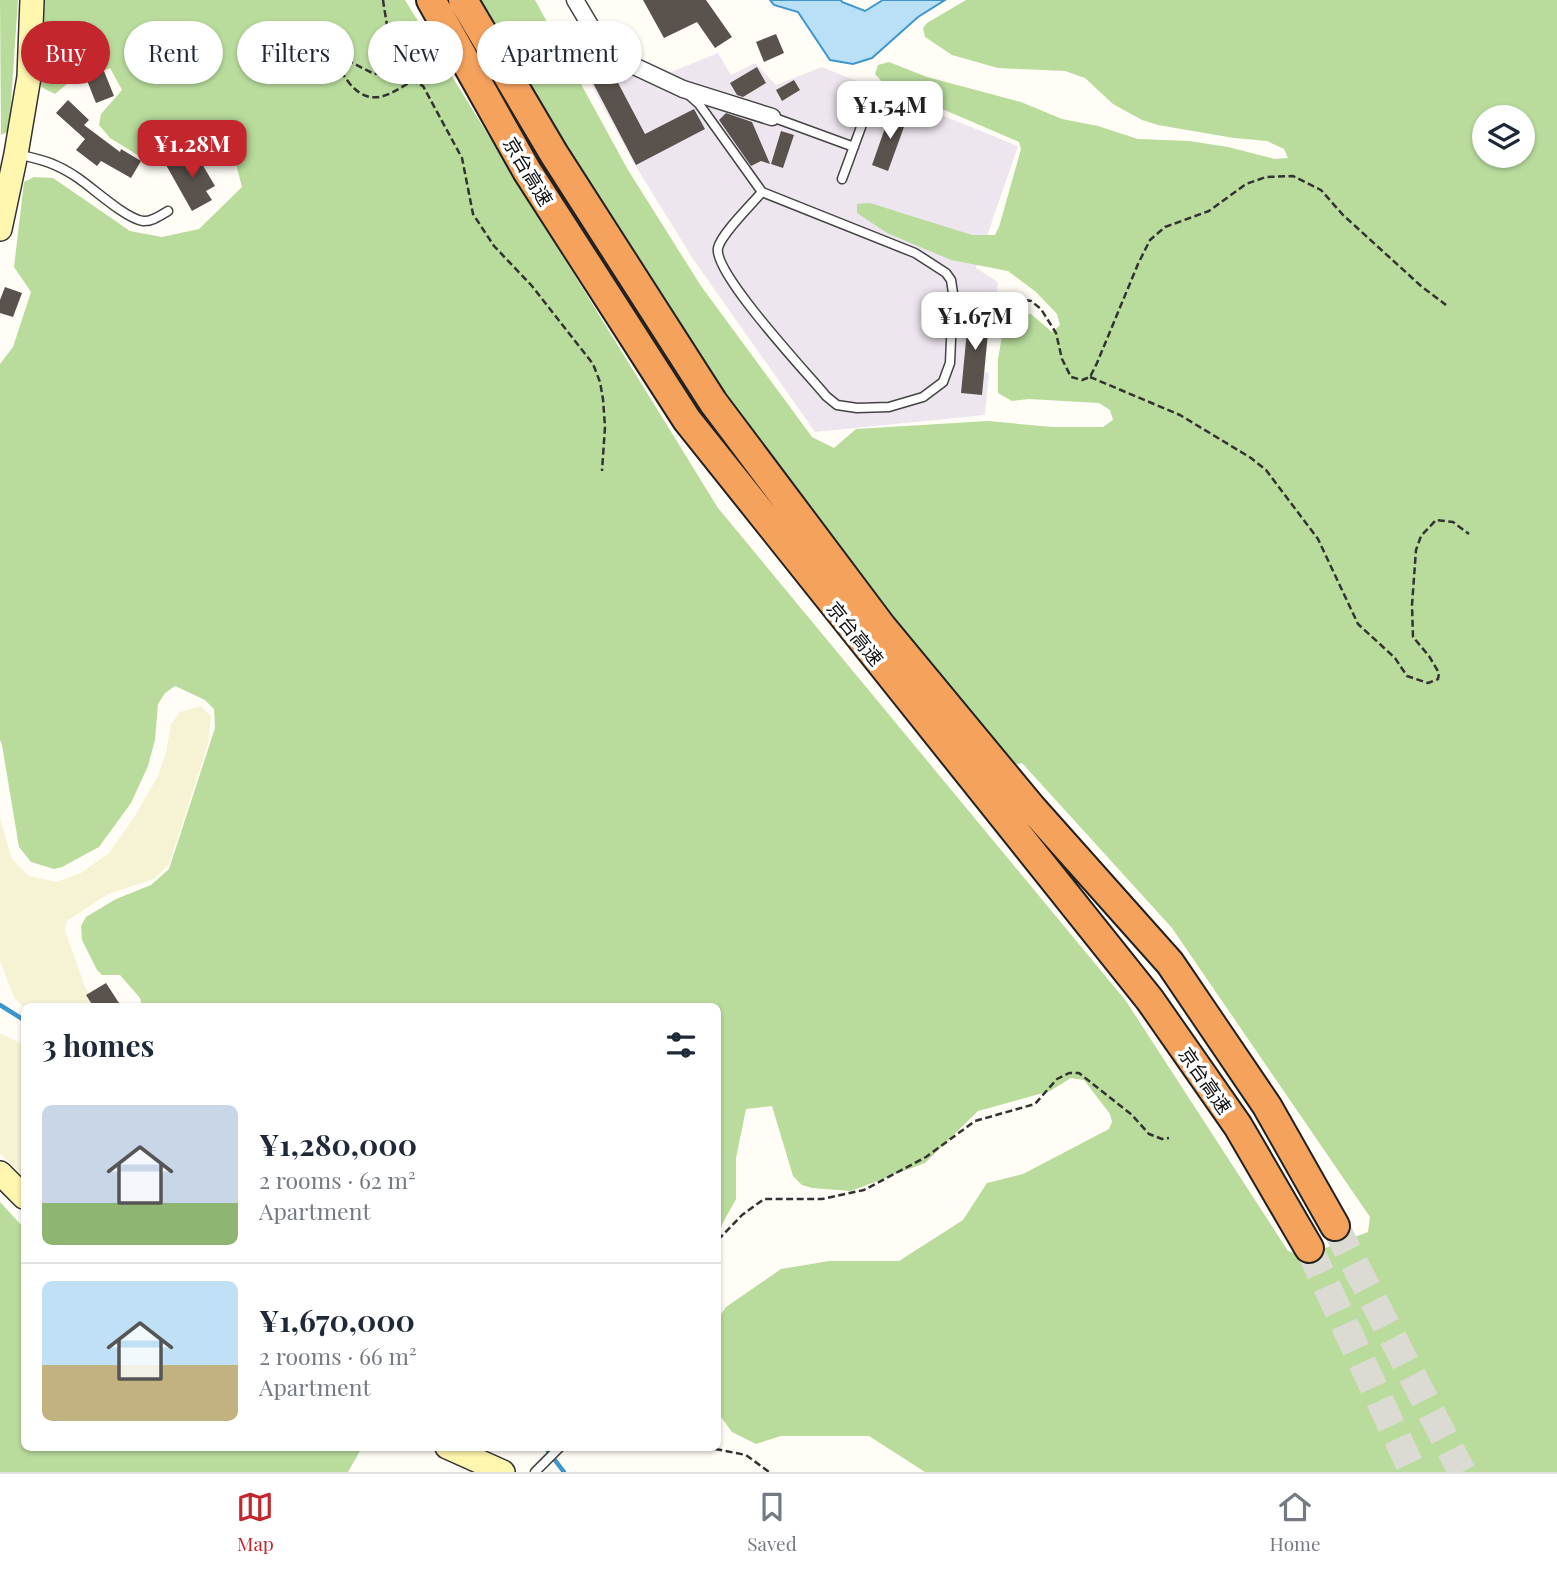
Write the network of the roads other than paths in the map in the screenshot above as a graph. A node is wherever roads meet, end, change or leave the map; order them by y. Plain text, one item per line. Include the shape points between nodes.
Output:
1 (32, 0) edge
2 (431, 0) edge
3 (463, 0) edge
4 (575, 0) edge
5 (683, 89) junction
6 (868, 108) dead end
7 (772, 117) joint
8 (854, 147) junction
9 (16, 154) junction
10 (842, 179) dead end
11 (762, 192) junction
12 (168, 211) dead end
13 (0, 229) edge
14 (0, 1173) edge
15 (21, 1193) edge
16 (1335, 1226) tunnel mouth
17 (1309, 1248) tunnel mouth
18 (456, 1451) edge
19 (556, 1451) edge
20 (503, 1472) edge
21 (535, 1472) edge

1 - 9 main road via 29,77
2 - 17 highway, 京台高速 via 527,171 687,420 1150,1000 1238,1126
3 - 16 highway, 京台高速 via 554,154 713,402 882,627 1031,807 1170,963 1267,1106
4 - 5 street via 597,37 619,59
5 - 7 street
5 - 11 lane via 699,104
6 - 8 lane
7 - 8 lane
8 - 10 lane
9 - 12 lane via 51,162 130,216 148,220
9 - 13 main road
11 - 11 lane via 915,253 946,273 953,293 950,363 943,382 923,397 889,407 837,405 826,396 722,266 721,240
14 - 15 main road
18 - 20 main road
19 - 21 lane

